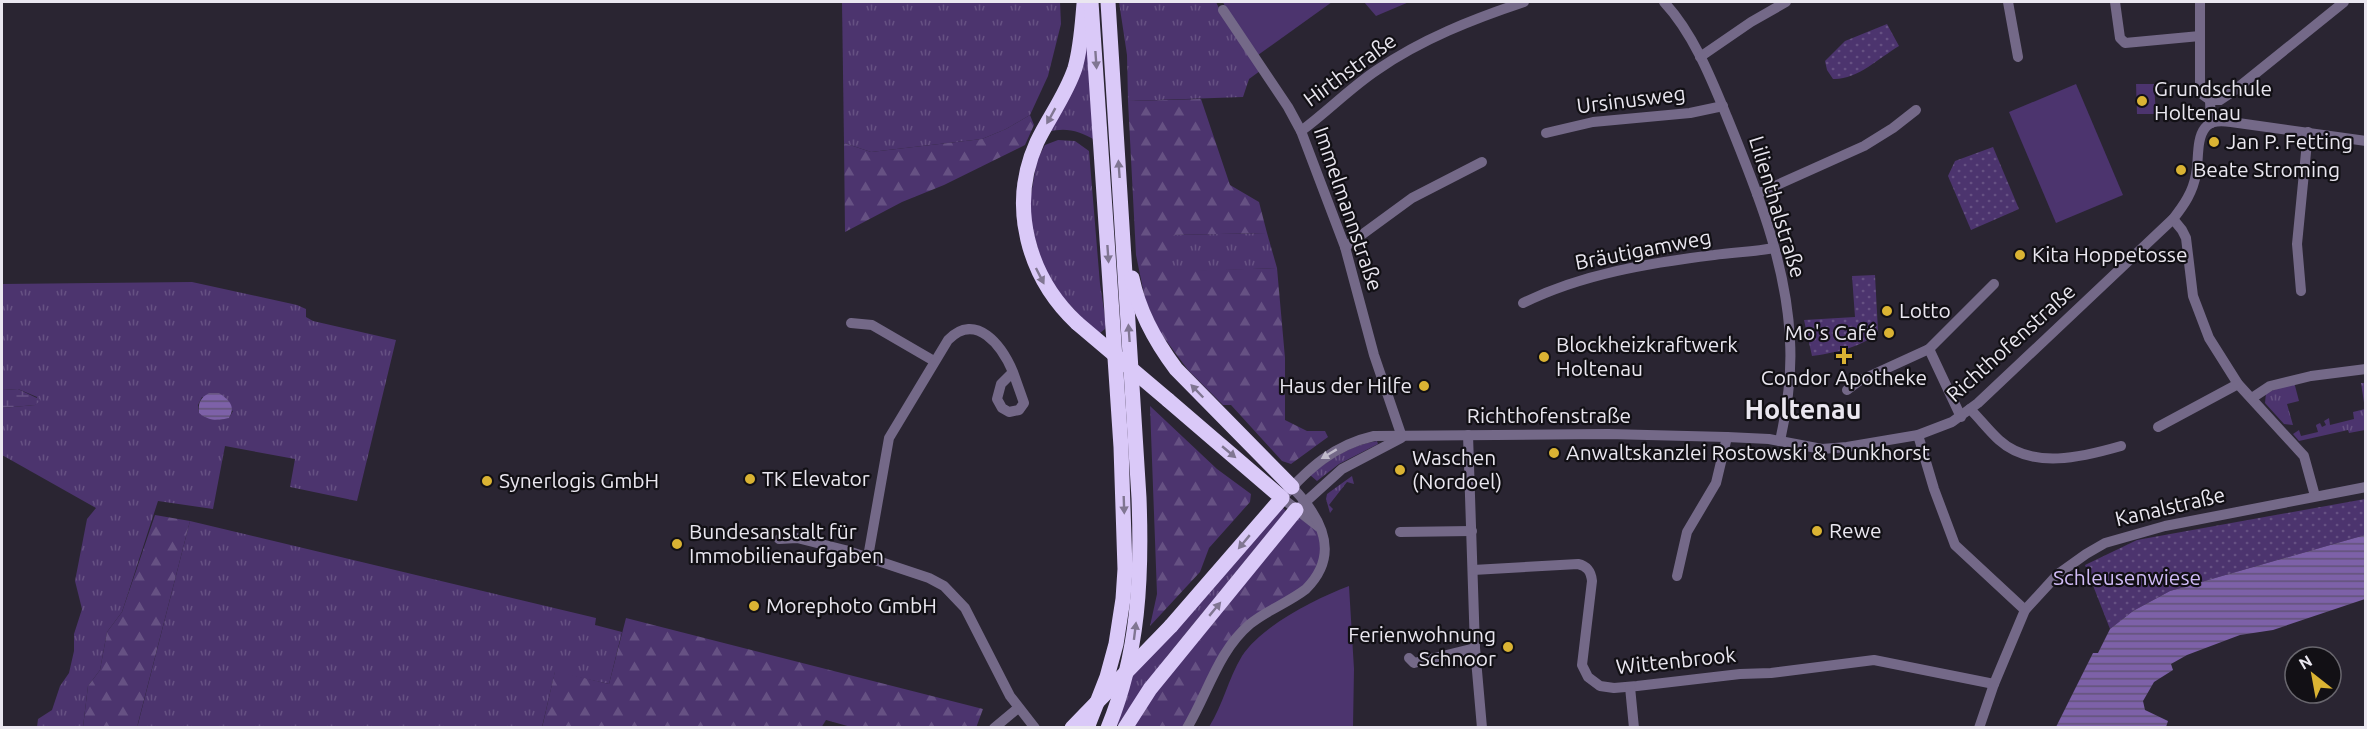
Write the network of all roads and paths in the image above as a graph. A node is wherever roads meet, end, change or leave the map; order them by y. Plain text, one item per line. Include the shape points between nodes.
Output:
1 (1084, 2) edge
2 (1091, 2) edge
3 (1108, 2) edge
4 (1524, 2) edge
5 (1664, 2) edge
6 (1786, 2) edge
7 (2008, 2) edge
8 (2115, 2) edge
9 (2200, 2) edge
10 (2344, 2) edge
11 (1223, 10) dead end
12 (2200, 36) junction
13 (1700, 57) junction
14 (2019, 57) dead end
15 (2210, 100) junction
16 (1722, 106) junction
17 (1916, 110) dead end
18 (2211, 123) junction
19 (1301, 131) junction
20 (2307, 132) junction
21 (1545, 133) dead end
22 (2366, 141) edge
23 (1482, 162) dead end
24 (1757, 194) junction
25 (2172, 219) junction
26 (1122, 228) junction
27 (1345, 247) junction
28 (1774, 248) junction
29 (1994, 284) dead end
30 (2301, 291) dead end
31 (1523, 303) dead end
32 (851, 323) dead end
33 (1929, 349) junction
34 (934, 361) junction
35 (2366, 369) edge
36 (1013, 372) dead end
37 (2238, 384) junction
38 (1847, 390) dead end
39 (2252, 398) junction
40 (1970, 410) junction
41 (1961, 417) junction
42 (2158, 427) dead end
43 (1468, 435) junction
44 (1918, 435) junction
45 (1402, 437) junction
46 (1727, 437) junction
47 (1780, 441) junction
48 (2121, 446) dead end
49 (2366, 486) edge
50 (1287, 492) junction
51 (2315, 496) junction
52 (1301, 506) junction
53 (1472, 531) junction
54 (1400, 532) dead end
55 (779, 539) dead end
56 (868, 557) junction
57 (1473, 570) junction
58 (1677, 576) dead end
59 (2025, 610) junction
60 (1475, 648) junction
61 (1409, 658) dead end
62 (1994, 684) junction
63 (1630, 687) junction
64 (1018, 708) junction
65 (994, 728) edge
66 (1035, 728) edge
67 (1072, 728) edge
68 (1088, 728) edge
69 (1108, 728) edge
70 (1125, 728) edge
71 (1187, 728) edge
72 (1482, 728) edge
73 (1634, 728) edge
74 (1979, 728) edge

1 -> 50 highway, bridge via 1074,69 1036,144 1027,173 1023,200 1027,240 1038,271 1055,300 1077,323
2 -> 68 highway via 1121,447 1125,569 1116,644
26 -> 3 highway
4 - 19 street, Hirthstraße via 1470,21 1403,53
5 - 13 street, Lilienthalstraße
6 - 13 street
7 - 14 street
8 - 12 street via 2123,42
9 - 12 street, Richthofenstraße
10 - 15 street via 2235,90
11 - 19 street, Immelmannstraße
12 - 15 street, Richthofenstraße via 2200,87
13 - 16 street, Lilienthalstraße
15 - 18 street, Richthofenstraße
16 - 21 street, Ursinusweg via 1593,122
16 - 24 street, Lilienthalstraße
17 - 24 street via 1864,146
18 - 20 street via 2223,121
18 - 25 street, Richthofenstraße via 2201,136 2191,193
19 - 27 street, Immelmannstraße
20 - 22 street
20 - 30 street via 2296,244
23 - 27 street via 1413,198
24 - 28 street, Lilienthalstraße
25 - 37 street via 2186,238 2193,296 2203,325
25 - 40 street, Richthofenstraße
50 -> 26 highway via 1160,347 1141,312
69 -> 26 highway via 1131,652 1141,570
27 - 45 street, Immelmannstraße via 1376,361
28 - 31 street, Bräutigamweg via 1624,269 1548,290
28 - 47 street, Lilienthalstraße via 1790,340
29 - 33 street
32 - 34 street via 872,325
33 - 38 street via 1858,381
33 - 41 street
34 - 36 street via 952,335 973,329 1000,347
34 - 56 street via 889,438
35 - 39 street via 2270,386
37 - 39 street
37 - 42 street
39 - 51 street via 2304,456
40 - 41 street, Richthofenstraße
40 - 48 street via 2000,440 2031,456 2062,458
41 - 44 street, Richthofenstraße
43 - 45 street, Richthofenstraße
43 - 46 street, Richthofenstraße
43 - 53 street
44 - 47 street, Richthofenstraße via 1831,449
44 - 59 street via 1955,545
45 -> 50 street, Richthofenstraße via 1374,436 1348,444 1320,460
45 - 52 street via 1342,469
46 - 47 street, Richthofenstraße
46 - 58 street via 1716,483 1687,531
49 - 51 street, Kanalstraße
50 - 52 street
50 -> 67 highway, bridge via 1171,626
51 - 59 street, Kanalstraße via 2165,526 2105,543 2058,574
70 -> 52 highway via 1150,688
52 - 71 street via 1324,535 1326,549 1319,573 1306,589 1249,625 1230,645
53 - 54 street
53 - 57 street
55 - 56 street via 797,538
56 - 64 street via 929,578 957,598
57 - 60 street
57 - 63 street, Wittenbrook via 1578,564 1586,567 1592,580 1584,669 1600,686
59 - 62 street, Kanalstraße
60 - 61 street via 1414,663
60 - 72 street
62 - 63 street, Wittenbrook via 1874,660
62 - 74 street, Kanalstraße
63 - 73 street
64 - 65 street
64 - 66 street

